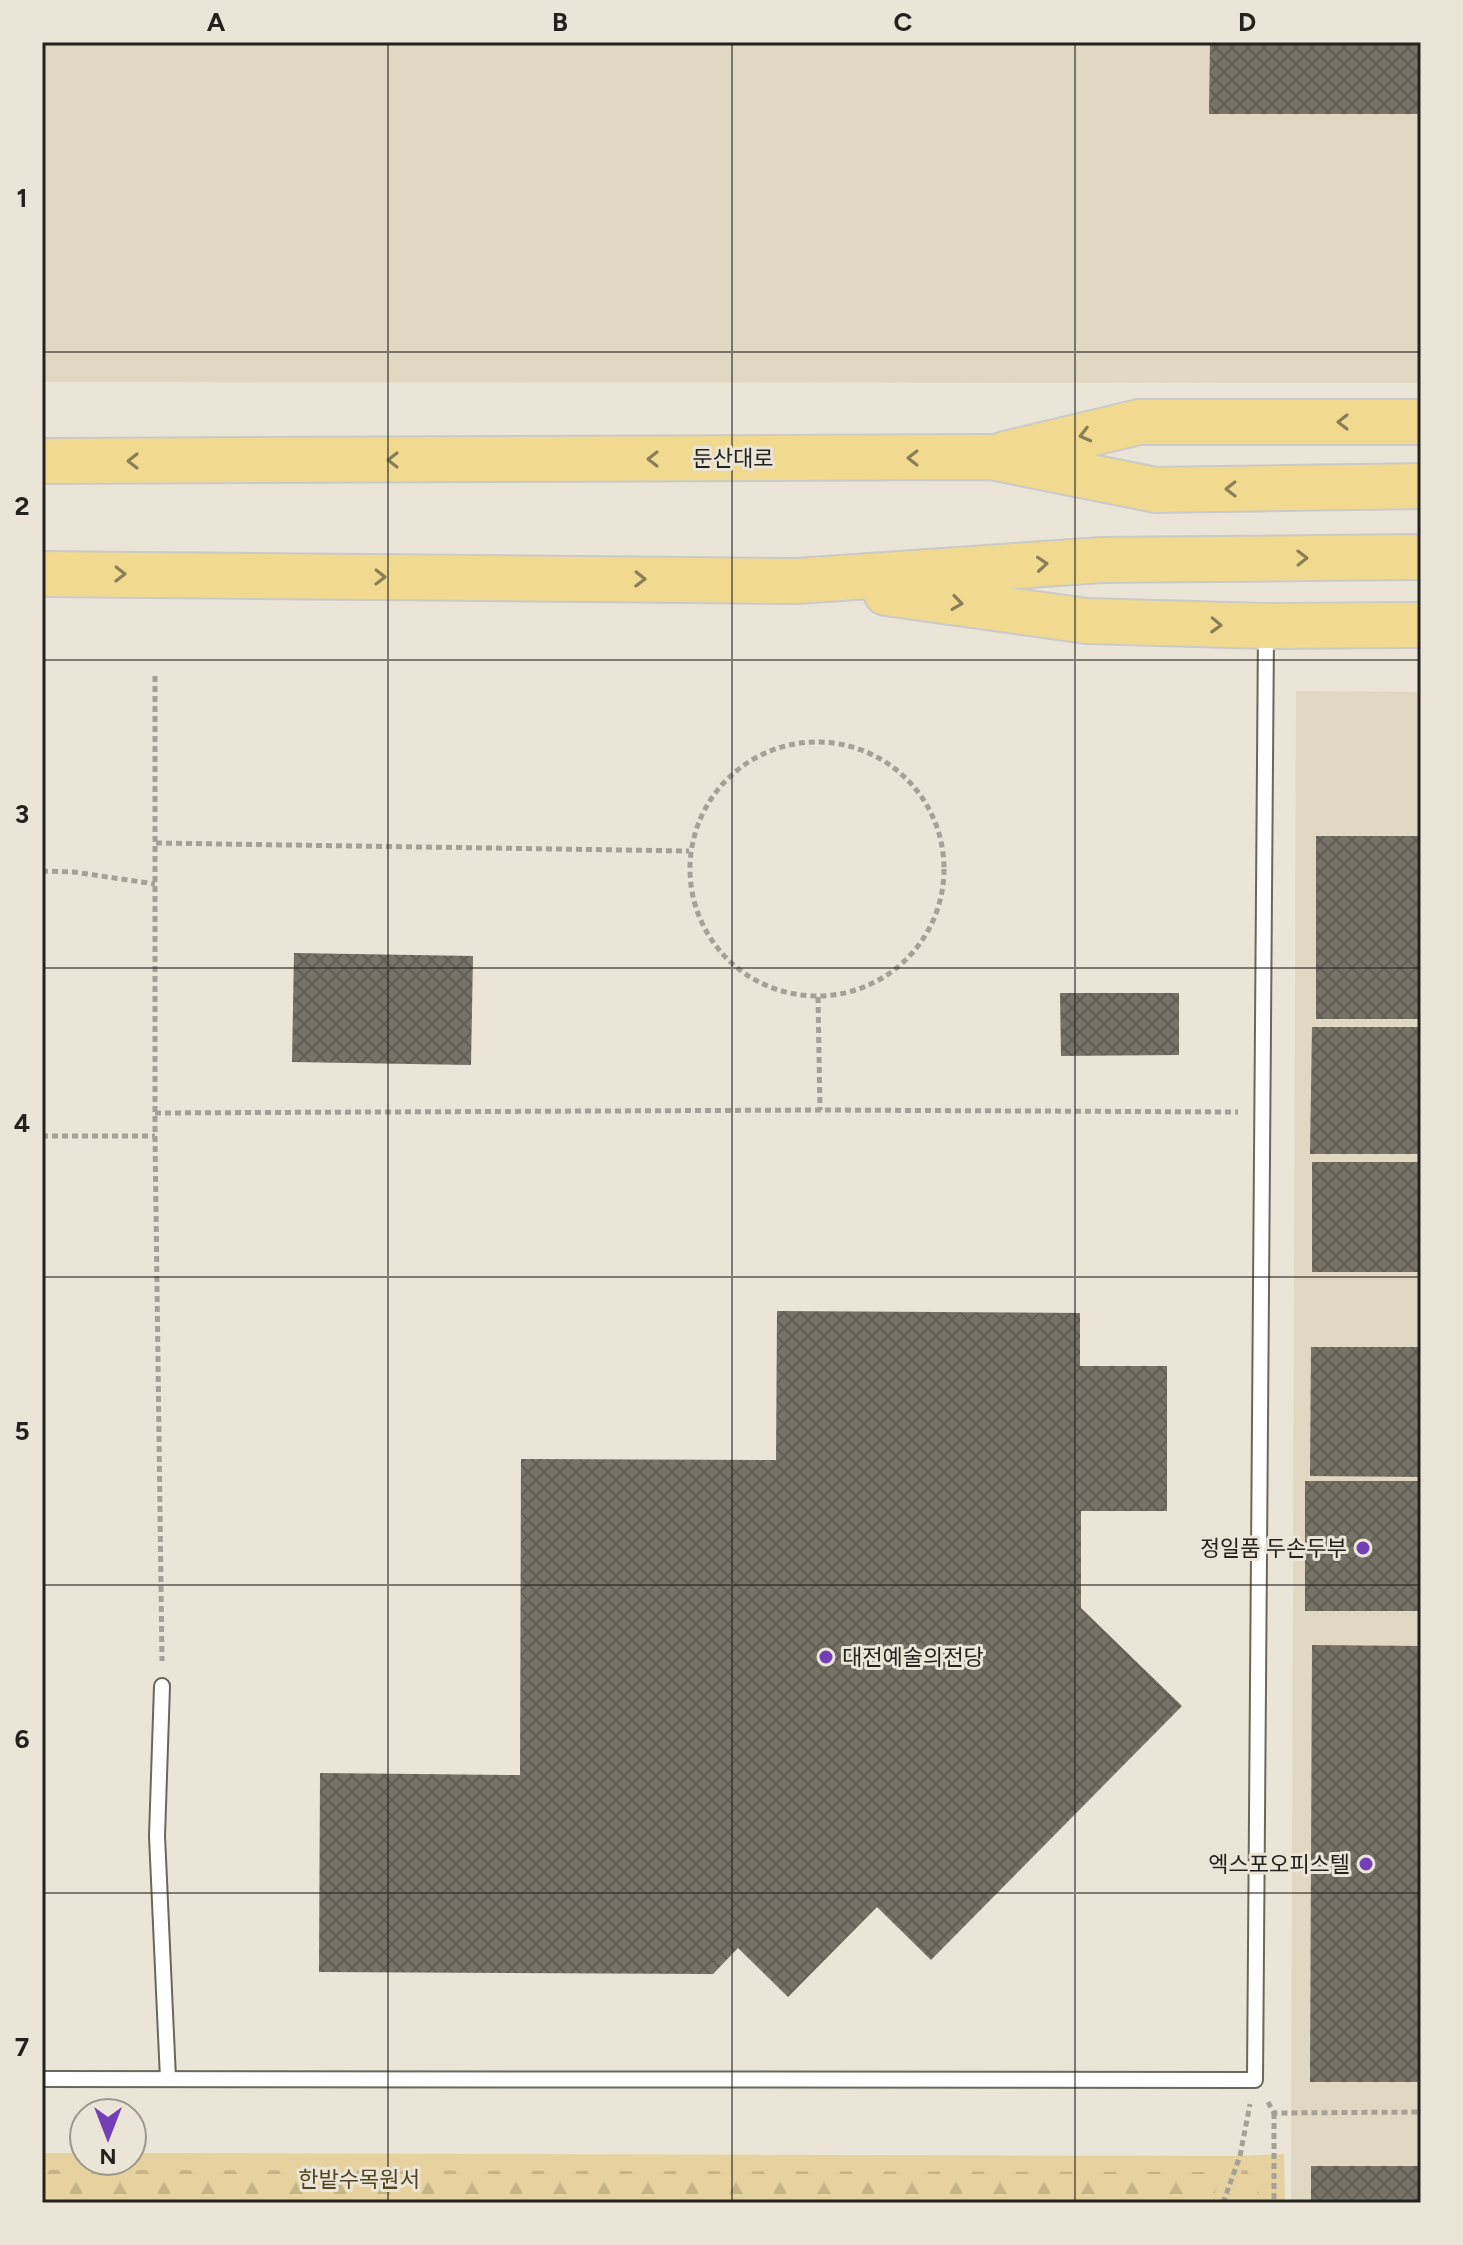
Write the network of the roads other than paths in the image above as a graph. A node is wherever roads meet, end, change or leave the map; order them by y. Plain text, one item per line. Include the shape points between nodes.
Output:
1 (1421, 422) edge
2 (991, 457) junction
3 (42, 461) edge
4 (1421, 486) edge
5 (1421, 557) edge
6 (42, 574) edge
7 (797, 581) junction
8 (1421, 625) edge
9 (1266, 626) junction
10 (162, 1686) road end
11 (42, 2079) edge
12 (168, 2079) junction

1 -> 2 main road via 1139,422
2 -> 3 main road, 둔산대로
4 -> 2 main road, 둔산대로 via 1156,490
7 -> 5 main road via 1102,560
6 -> 7 main road
7 -> 9 main road via 1087,621
8 - 9 main road
9 - 12 lane via 1255,2080
10 - 12 lane via 157,1836
11 - 12 lane

